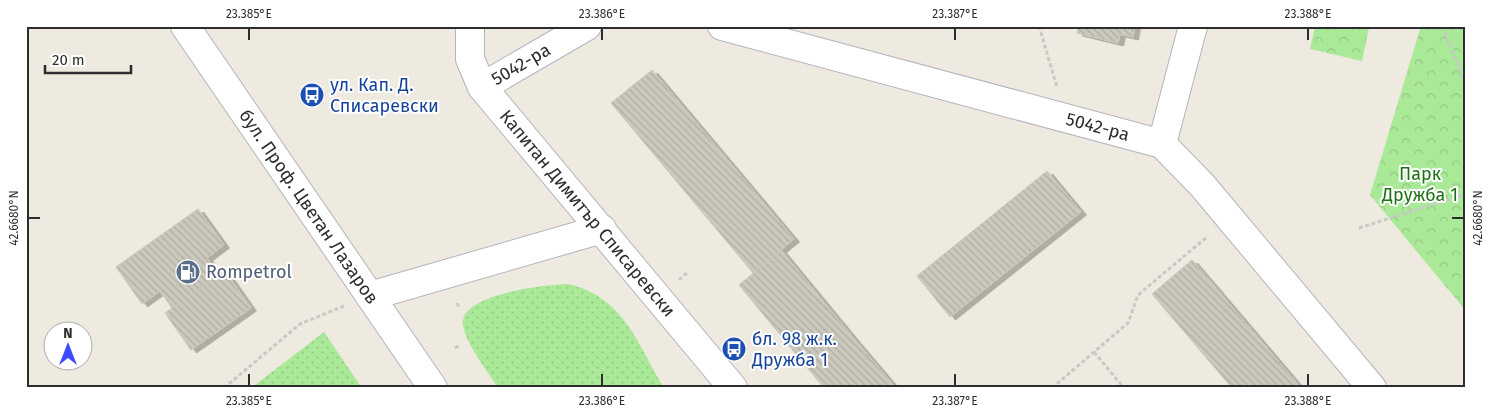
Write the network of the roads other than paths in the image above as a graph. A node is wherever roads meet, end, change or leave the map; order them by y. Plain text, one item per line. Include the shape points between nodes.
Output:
1 (185, 26) edge
2 (470, 26) edge
3 (587, 26) edge
4 (722, 26) edge
5 (1193, 26) edge
6 (482, 87) junction
7 (1162, 144) junction
8 (602, 229) junction
9 (370, 296) junction
10 (433, 388) edge
11 (733, 388) edge
12 (1372, 388) edge

1 - 9 street, бул. Проф. Цветан Лазаров
2 - 6 street, Капитан Димитър Списаревски via 470,59
3 - 6 street, 5042-ра
4 - 7 street, 5042-ра
5 - 7 street
6 - 8 street, Капитан Димитър Списаревски
7 - 12 street via 1202,185
8 - 9 street
8 - 11 street, Капитан Димитър Списаревски
9 - 10 street, бул. Проф. Цветан Лазаров

